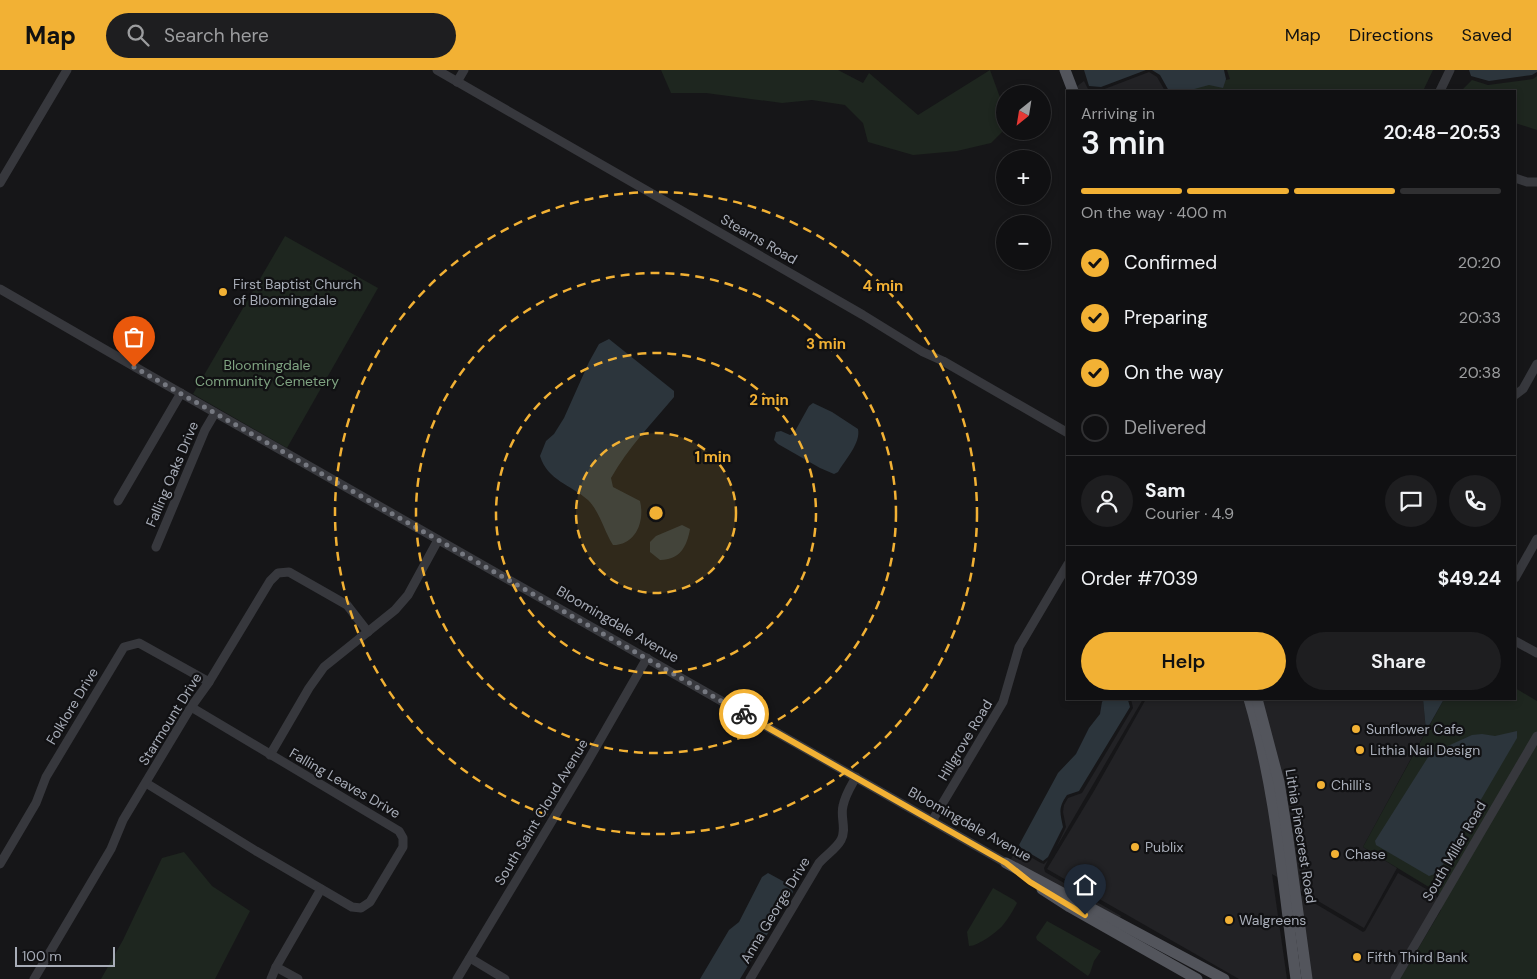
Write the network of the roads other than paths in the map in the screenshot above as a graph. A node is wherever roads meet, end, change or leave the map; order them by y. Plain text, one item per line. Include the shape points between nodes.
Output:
1 (67, 70) edge
2 (436, 70) edge
3 (464, 70) edge
4 (1064, 70) edge
5 (1450, 70) edge
6 (458, 82) junction
7 (1068, 90) edge
8 (1073, 90) edge
9 (1440, 90) edge
10 (1516, 178) edge
11 (1537, 182) edge
12 (0, 183) edge
13 (0, 289) edge
14 (1537, 364) edge
15 (181, 393) junction
16 (1516, 394) edge
17 (215, 412) junction
18 (1066, 432) edge
19 (118, 501) dead end
20 (1537, 539) edge
21 (438, 540) junction
22 (156, 547) dead end
23 (1534, 549) edge
24 (1066, 567) edge
25 (1516, 576) edge
26 (368, 632) junction
27 (1516, 642) edge
28 (1537, 653) edge
29 (647, 658) junction
30 (209, 682) junction
31 (1250, 700) edge
32 (1257, 700) edge
33 (191, 707) junction
34 (1537, 736) edge
35 (270, 755) junction
36 (856, 777) junction
37 (146, 783) junction
38 (932, 821) junction
39 (1006, 863) junction
40 (0, 864) edge
41 (321, 889) junction
42 (470, 958) junction
43 (276, 967) junction
44 (34, 979) edge
45 (271, 979) edge
46 (298, 979) edge
47 (457, 979) edge
48 (505, 979) edge
49 (750, 979) edge
50 (1197, 979) edge
51 (1224, 979) edge
52 (1296, 979) edge
53 (1307, 979) edge
54 (1396, 979) edge

1 - 12 street
2 - 6 street, Stearns Road
3 - 6 street
4 - 7 main road
4 - 8 main road
5 - 9 street
6 - 18 street, Stearns Road
10 - 11 street
13 - 15 street, Bloomingdale Avenue
14 - 16 street via 1523,389
15 - 17 street, Bloomingdale Avenue
15 - 19 street
17 - 21 street, Bloomingdale Avenue
17 - 22 street, Falling Oaks Drive
20 - 23 street
21 - 26 street via 408,595
21 - 29 street, Bloomingdale Avenue
23 - 25 street
24 - 38 street, Hillgrove Road via 1019,647 1003,702
26 - 30 street, Starmount Drive via 347,605 289,572 278,573
26 - 35 street via 324,667
27 - 28 street
29 - 36 street, Bloomingdale Avenue
29 - 42 street, South Saint Cloud Avenue
30 - 33 street, Starmount Drive
30 - 40 street, Folklore Drive via 139,643 124,647 46,777 36,804
31 - 52 main road, Lithia Pinecrest Road via 1272,794
32 - 53 main road, Lithia Pinecrest Road via 1279,782
33 - 35 street, Falling Leaves Drive
33 - 37 street, Starmount Drive
34 - 54 street, South Miller Road
35 - 41 street, Falling Leaves Drive via 399,831 402,838 403,847 370,902 361,908 352,907
36 - 38 street, Bloomingdale Avenue
36 - 49 street, Anna George Drive via 842,806 842,839 819,863
37 - 41 street, Falling Leaves Drive
37 - 44 street, Starmount Drive
38 - 39 street, Bloomingdale Avenue
39 - 50 main road via 1070,907
39 - 51 main road, Bloomingdale Avenue
41 - 43 street
42 - 47 street, South Saint Cloud Avenue
42 - 48 street
43 - 45 street
43 - 46 street

